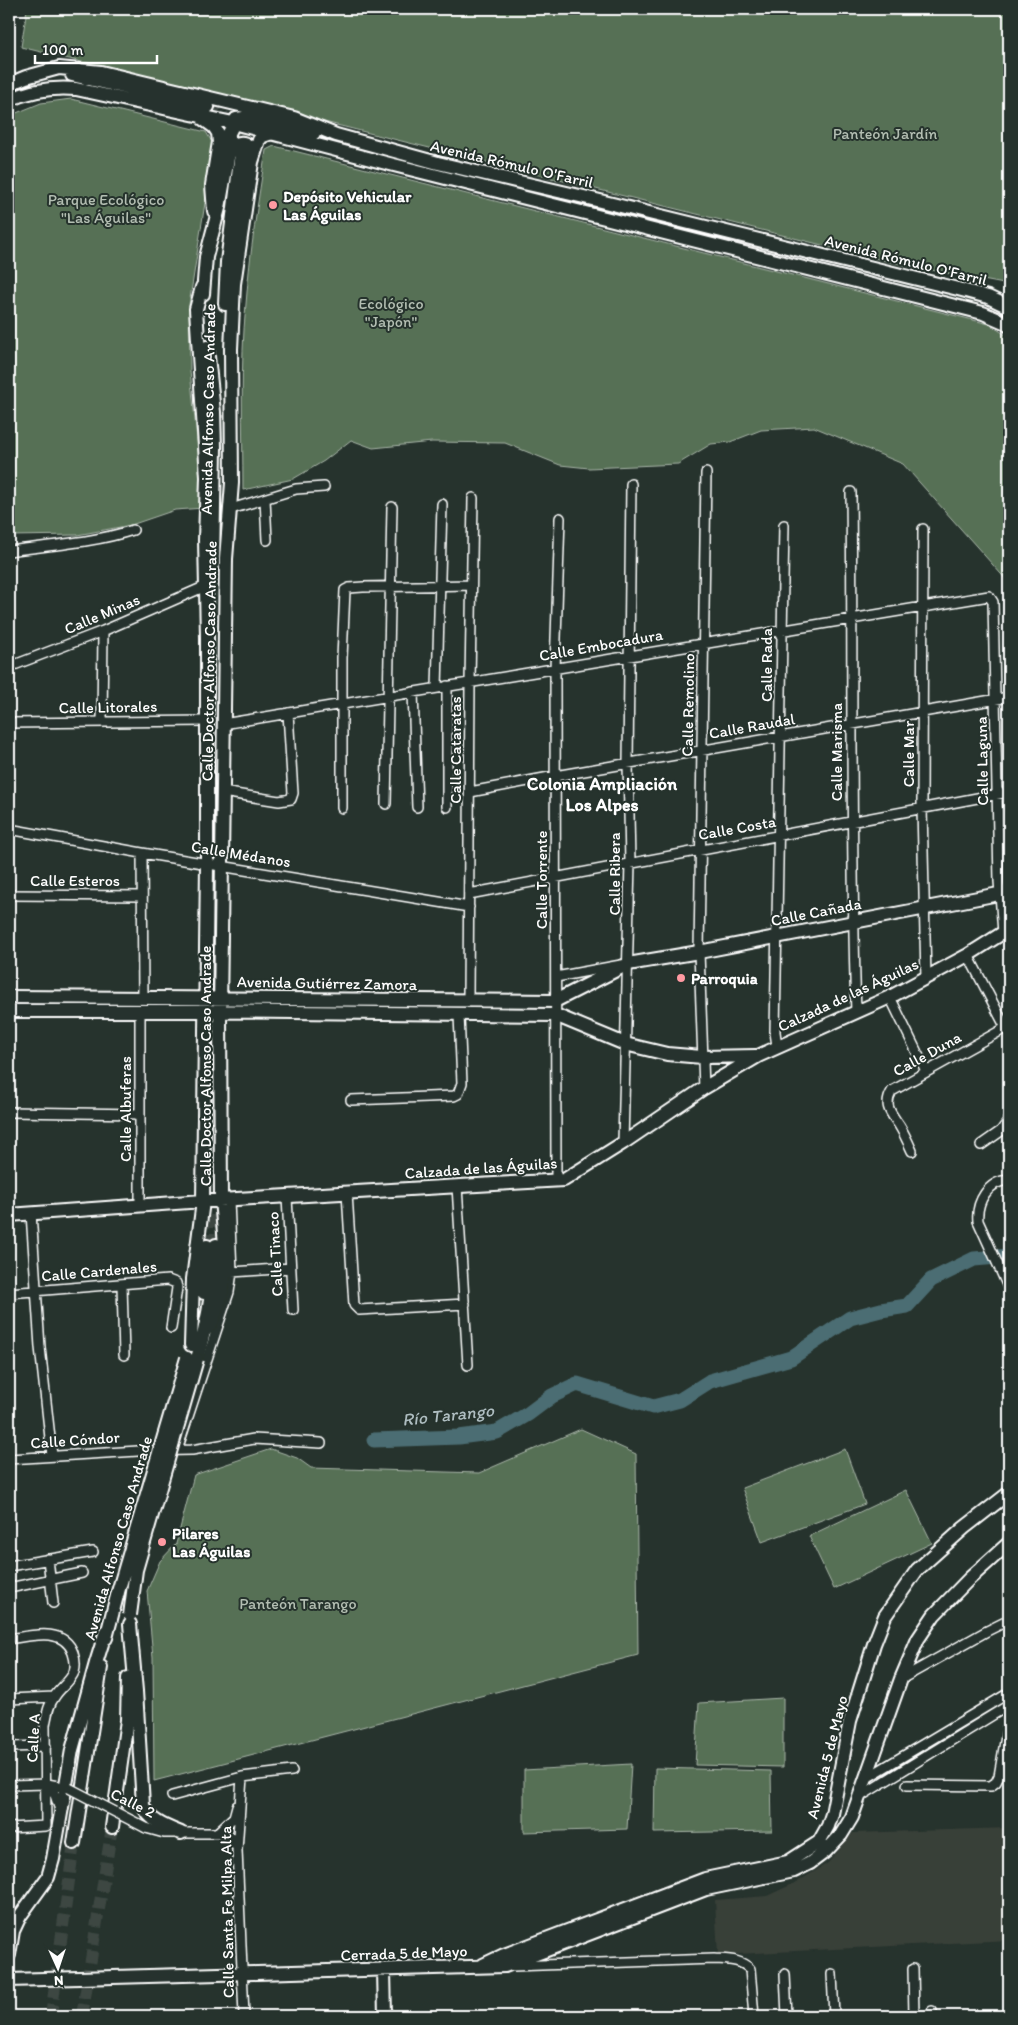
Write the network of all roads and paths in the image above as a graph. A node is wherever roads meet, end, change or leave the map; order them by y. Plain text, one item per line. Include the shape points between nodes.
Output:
1 (37, 74) junction
2 (9, 84) edge
3 (9, 100) edge
4 (208, 107) tunnel mouth
5 (198, 116) junction
6 (233, 124) junction
7 (272, 133) junction
8 (336, 135) junction
9 (387, 150) junction
10 (241, 153) tunnel mouth
11 (228, 158) junction
12 (252, 162) junction
13 (382, 162) junction
14 (216, 218) junction
15 (202, 287) junction
16 (1009, 307) edge
17 (1009, 326) edge
18 (231, 349) junction
19 (225, 361) junction
20 (228, 383) junction
21 (706, 473) dead end
22 (631, 484) dead end
23 (324, 487) dead end
24 (851, 492) dead end
25 (473, 498) dead end
26 (265, 499) junction
27 (442, 504) dead end
28 (392, 507) dead end
29 (231, 509) junction
30 (560, 518) dead end
31 (784, 525) dead end
32 (923, 529) dead end
33 (133, 530) dead end
34 (267, 540) dead end
35 (9, 551) edge
36 (472, 585) junction
37 (206, 586) junction
38 (390, 587) junction
39 (441, 587) junction
40 (984, 596) joint
41 (922, 606) junction
42 (853, 619) junction
43 (782, 630) junction
44 (103, 631) junction
45 (704, 642) junction
46 (630, 655) junction
47 (9, 667) edge
48 (555, 668) junction
49 (470, 682) junction
50 (442, 687) junction
51 (413, 692) junction
52 (388, 696) junction
53 (1009, 697) edge
54 (995, 699) junction
55 (342, 704) junction
56 (923, 712) junction
57 (288, 714) junction
58 (207, 721) junction
59 (102, 722) junction
60 (9, 723) edge
61 (223, 724) junction
62 (852, 725) junction
63 (781, 736) junction
64 (702, 750) junction
65 (628, 763) junction
66 (554, 776) junction
67 (222, 792) junction
68 (470, 792) junction
69 (1009, 792) edge
70 (998, 794) junction
71 (386, 804) dead end
72 (417, 807) dead end
73 (447, 807) dead end
74 (342, 808) dead end
75 (922, 808) junction
76 (851, 822) junction
77 (9, 829) edge
78 (778, 836) junction
79 (700, 850) junction
80 (142, 853) junction
81 (630, 863) junction
82 (207, 864) junction
83 (221, 866) junction
84 (557, 878) junction
85 (1005, 892) edge
86 (469, 894) junction
87 (9, 895) edge
88 (141, 896) junction
89 (469, 907) junction
90 (925, 908) junction
91 (853, 922) junction
92 (1006, 931) edge
93 (777, 936) junction
94 (698, 952) junction
95 (968, 955) junction
96 (628, 964) junction
97 (556, 976) junction
98 (926, 978) junction
99 (9, 997) edge
100 (890, 997) junction
101 (143, 998) junction
102 (424, 1000) junction
103 (468, 1001) junction
104 (555, 1001) junction
105 (206, 1004) junction
106 (220, 1005) junction
107 (9, 1011) edge
108 (140, 1012) junction
109 (856, 1012) junction
110 (424, 1014) junction
111 (459, 1015) junction
112 (555, 1015) junction
113 (1007, 1027) edge
114 (625, 1044) junction
115 (777, 1046) junction
116 (758, 1056) junction
117 (702, 1058) junction
118 (926, 1072) junction
119 (704, 1088) junction
120 (351, 1100) dead end
121 (9, 1112) edge
122 (140, 1114) junction
123 (1009, 1120) edge
124 (623, 1143) junction
125 (981, 1145) dead end
126 (912, 1151) dead end
127 (1009, 1180) edge
128 (556, 1181) junction
129 (457, 1186) junction
130 (347, 1193) junction
131 (286, 1197) junction
132 (225, 1200) junction
133 (203, 1201) junction
134 (140, 1206) junction
135 (31, 1213) junction
136 (9, 1215) edge
137 (290, 1268) junction
138 (232, 1272) junction
139 (122, 1285) junction
140 (1008, 1287) edge
141 (37, 1291) junction
142 (9, 1294) edge
143 (465, 1304) junction
144 (293, 1310) dead end
145 (171, 1328) dead end
146 (205, 1331) junction
147 (191, 1345) junction
148 (124, 1355) dead end
149 (192, 1358) junction
150 (468, 1365) dead end
151 (321, 1443) dead end
152 (177, 1450) junction
153 (52, 1456) junction
154 (9, 1459) edge
155 (1009, 1493) edge
156 (1009, 1543) edge
157 (93, 1552) dead end
158 (48, 1560) junction
159 (9, 1566) edge
160 (82, 1573) dead end
161 (52, 1580) junction
162 (9, 1588) edge
163 (53, 1603) dead end
164 (130, 1620) junction
165 (1009, 1620) edge
166 (106, 1631) junction
167 (9, 1639) edge
168 (901, 1680) junction
169 (1009, 1693) edge
170 (54, 1697) junction
171 (9, 1699) edge
172 (1009, 1705) edge
173 (1009, 1719) edge
174 (46, 1746) junction
175 (9, 1747) edge
176 (292, 1771) dead end
177 (242, 1777) junction
178 (865, 1778) junction
179 (47, 1784) junction
180 (907, 1785) dead end
181 (9, 1786) edge
182 (67, 1787) junction
183 (242, 1789) junction
184 (172, 1796) dead end
185 (861, 1796) junction
186 (60, 1810) junction
187 (112, 1827) tunnel mouth
188 (9, 1828) edge
189 (218, 1832) junction
190 (181, 1833) junction
191 (819, 1842) junction
192 (74, 1843) tunnel mouth
193 (237, 1850) junction
194 (653, 1904) junction
195 (9, 1955) edge
196 (482, 1966) junction
197 (505, 1966) junction
198 (913, 1969) dead end
199 (384, 1970) junction
200 (241, 1974) junction
201 (786, 1974) dead end
202 (832, 1974) dead end
203 (9, 1980) edge
204 (244, 2016) edge
205 (385, 2016) edge
206 (754, 2016) edge
207 (787, 2016) edge
208 (834, 2016) edge
209 (914, 2016) edge

1 - 2 main road, Avenida Rómulo O'Farril
1 - 4 main road via 67,74
1 - 8 main road, Avenida Rómulo O'Farril via 59,68 101,72 294,118
3 - 5 main road, Avenida Rómulo O'Farril via 35,91 69,88
5 - 6 main road, Avenida Rómulo O'Farril
5 - 14 main road via 209,122 218,133 212,185
6 - 7 main road, Avenida Rómulo O'Farril
6 - 8 main road via 236,119 251,117
6 - 11 main road, Avenida Alfonso Caso Andrade via 229,133
7 - 12 main road, Calle Doctor Alfonso Caso Andrade via 258,140
7 - 13 main road, Avenida Rómulo O'Farril
8 - 9 main road, Avenida Rómulo O'Farril
9 - 13 main road
9 - 16 main road, Avenida Rómulo O'Farril via 958,289
10 - 19 main road, Avenida Alfonso Caso Andrade via 225,281
11 - 12 main road via 232,148 242,142 249,146
11 - 14 main road, Avenida Alfonso Caso Andrade
12 - 18 main road, Calle Doctor Alfonso Caso Andrade via 234,284
13 - 17 main road, Avenida Rómulo O'Farril via 983,313
14 - 15 main road, Avenida Alfonso Caso Andrade
15 - 20 main road, Avenida Alfonso Caso Andrade via 215,448 216,666
15 - 37 main road, Calle Doctor Alfonso Caso Andrade via 196,309 206,477
18 - 19 main road
18 - 20 main road, Calle Doctor Alfonso Caso Andrade
19 - 20 main road, Avenida Alfonso Caso Andrade
20 - 29 main road, Calle Doctor Alfonso Caso Andrade via 233,449
21 - 45 street, Calle Remolino
22 - 46 street, Calle Ribera
23 - 26 street via 296,489
24 - 42 street, Calle Marisma
25 - 36 street, Calle Cataratas
26 - 29 street
26 - 34 street
27 - 39 street
28 - 38 street
29 - 61 main road, Calle Doctor Alfonso Caso Andrade via 226,559
30 - 48 street, Calle Torrente
31 - 43 street, Calle Rada
32 - 41 street, Calle Mar
33 - 35 street via 73,544
36 - 39 street
36 - 49 street, Calle Cataratas
37 - 44 street, Calle Minas
37 - 58 main road, Calle Doctor Alfonso Caso Andrade
38 - 39 street
38 - 52 street
38 - 55 street via 345,590
39 - 50 street
40 - 41 street, Calle Embocadura
40 - 54 street, Calle Laguna via 989,596 994,602
41 - 42 street, Calle Embocadura
41 - 56 street, Calle Mar
42 - 43 street, Calle Embocadura
42 - 62 street, Calle Marisma
43 - 45 street, Calle Embocadura
43 - 63 street, Calle Rada
44 - 47 street, Calle Minas
44 - 59 street
45 - 46 street, Calle Embocadura
45 - 64 street, Calle Remolino
46 - 48 street, Calle Embocadura
46 - 65 street, Calle Ribera
48 - 49 street, Calle Embocadura
48 - 66 street, Calle Torrente
49 - 50 street, Calle Embocadura
49 - 68 street, Calle Cataratas
50 - 51 street, Calle Embocadura
50 - 73 street
51 - 52 street, Calle Embocadura
51 - 72 street
52 - 55 street, Calle Embocadura
52 - 71 street
53 - 54 street, Calle Raudal
54 - 56 street, Calle Raudal
54 - 70 street, Calle Laguna
55 - 57 street, Calle Embocadura
55 - 74 street
56 - 62 street, Calle Raudal
56 - 75 street, Calle Mar
57 - 61 street, Calle Embocadura
57 - 67 street via 291,799 279,801
58 - 59 street, Calle Litorales
58 - 82 main road, Calle Doctor Alfonso Caso Andrade
59 - 60 street, Calle Litorales
61 - 67 main road, Calle Doctor Alfonso Caso Andrade
62 - 63 street, Calle Raudal
62 - 76 street, Calle Marisma
63 - 64 street, Calle Raudal
63 - 78 street, Calle Rada
64 - 65 street, Calle Raudal
64 - 79 street, Calle Remolino
65 - 66 street, Calle Raudal
65 - 81 street, Calle Ribera
66 - 68 street, Calle Raudal
66 - 84 street, Calle Torrente
67 - 83 main road, Calle Doctor Alfonso Caso Andrade
68 - 86 street, Calle Cataratas
69 - 70 street, Calle Costa
70 - 75 street, Calle Costa
70 - 85 street, Calle Laguna
75 - 76 street, Calle Costa
75 - 90 street, Calle Mar
76 - 78 street, Calle Costa
76 - 91 street, Calle Marisma
77 - 80 street, Calle Médanos
78 - 79 street, Calle Costa
78 - 93 street, Calle Rada
79 - 81 street, Calle Costa
79 - 94 street, Calle Remolino
80 - 82 street, Calle Médanos
80 - 88 street
81 - 84 street, Calle Costa
81 - 96 street, Calle Ribera
82 - 83 street, Calle Médanos
82 - 105 main road, Calle Doctor Alfonso Caso Andrade
83 - 89 street, Calle Médanos
83 - 106 main road, Calle Doctor Alfonso Caso Andrade
84 - 86 street, Calle Costa
84 - 97 street, Calle Torrente
85 - 90 main road, Calle Cañada
85 - 92 street, Calle Laguna
86 - 89 street, Calle Cataratas
87 - 88 street, Calle Esteros
88 - 101 street
89 - 103 street, Calle Cataratas
90 - 91 main road, Calle Cañada
90 - 98 street, Calle Mar
91 - 93 main road, Calle Cañada
91 - 109 street, Calle Marisma
92 - 95 main road, Calzada de las Águilas
93 - 94 main road, Calle Cañada
93 - 115 street, Calle Rada
94 - 96 main road, Calle Cañada
94 - 117 street, Calle Remolino
95 - 98 main road, Calzada de las Águilas
95 - 113 street
96 - 97 street, Calle Cañada
96 - 104 main road, Calle Cañada
96 - 114 street, Calle Ribera
97 - 104 street, Calle Torrente
98 - 100 main road, Calzada de las Águilas
99 - 101 main road, Avenida Gutiérrez Zamora
100 - 109 main road, Calzada de las Águilas
100 - 118 street
101 - 105 main road, Avenida Gutiérrez Zamora
102 - 103 main road, Avenida Gutiérrez Zamora
102 - 106 main road, Avenida Gutiérrez Zamora
102 - 110 main road
103 - 104 main road, Avenida Gutiérrez Zamora
104 - 112 street, Calle Torrente
105 - 106 main road, Avenida Gutiérrez Zamora
105 - 108 main road, Avenida Gutiérrez Zamora
105 - 133 main road, Calle Doctor Alfonso Caso Andrade
106 - 110 main road, Avenida Gutiérrez Zamora
106 - 132 main road, Calle Doctor Alfonso Caso Andrade
107 - 108 main road, Avenida Gutiérrez Zamora
108 - 122 street, Calle Albuferas
109 - 115 main road, Calzada de las Águilas
110 - 111 main road, Avenida Gutiérrez Zamora
111 - 112 main road, Avenida Gutiérrez Zamora
111 - 120 street via 462,1083 458,1094
112 - 114 main road
112 - 128 street, Calle Torrente
113 - 118 street, Calle Duna
114 - 117 main road
114 - 124 street, Calle Ribera
115 - 116 main road, Calzada de las Águilas
116 - 117 main road
116 - 119 main road, Calzada de las Águilas
117 - 119 street, Calle Remolino
118 - 126 street, Calle Duna via 892,1092 888,1102 891,1115
119 - 124 main road, Calzada de las Águilas
121 - 122 street
122 - 134 street, Calle Albuferas
123 - 125 street via 1001,1131
124 - 128 main road, Calzada de las Águilas via 577,1173
127 - 140 street via 986,1192 977,1211 981,1230
128 - 129 main road, Calzada de las Águilas
129 - 130 main road, Calzada de las Águilas
129 - 143 street
130 - 131 main road, Calzada de las Águilas
130 - 143 street via 354,1305 359,1310
131 - 132 main road, Calzada de las Águilas
131 - 137 street, Calle Tinaco
132 - 133 main road, Calzada de las Águilas
132 - 138 street, Avenida Alfonso Caso Andrade
132 - 146 main road, Calle Doctor Alfonso Caso Andrade via 225,1277 221,1299 212,1323
133 - 134 main road, Calzada de las Águilas
133 - 147 main road, Calle Doctor Alfonso Caso Andrade via 193,1279
134 - 135 main road, Calzada de las Águilas
135 - 136 main road, Calzada de las Águilas
135 - 141 street
137 - 138 street
137 - 144 street, Calle Tinaco
138 - 152 street, Avenida Alfonso Caso Andrade via 225,1309
139 - 141 street, Calle Cardenales
139 - 145 street, Calle Cardenales via 168,1280 176,1283
139 - 148 street
141 - 142 street, Calle Cardenales
141 - 153 street
143 - 150 street
146 - 147 main road, Avenida Alfonso Caso Andrade via 214,1277 211,1245 203,1299
146 - 149 main road, Avenida Alfonso Caso Andrade
147 - 149 main road, Avenida Alfonso Caso Andrade
149 - 164 main road, Avenida Alfonso Caso Andrade, bridge via 136,1570
149 - 166 main road, Avenida Alfonso Caso Andrade, bridge
151 - 152 street, Calle Cóndor via 254,1439
152 - 153 street, Calle Cóndor
153 - 154 street, Calle Cóndor
155 - 191 main road, Avenida 5 de Mayo via 916,1570 885,1616 850,1721 832,1814
156 - 168 main road, Avenida 5 de Mayo via 934,1615 918,1639
157 - 158 street
158 - 159 street
158 - 161 street
160 - 161 street
161 - 162 street
161 - 163 street
164 - 187 main road, Avenida Alfonso Caso Andrade via 127,1720
164 - 190 main road via 143,1805 154,1819
165 - 168 street
166 - 182 main road via 72,1750
166 - 192 main road, Avenida Alfonso Caso Andrade
167 - 170 street, Calle A via 42,1634 66,1641 75,1660 74,1671
168 - 178 main road, Avenida 5 de Mayo
169 - 178 street
170 - 171 street
170 - 174 street, Calle A via 48,1710
172 - 185 street
173 - 180 street via 999,1776 991,1786
174 - 175 street
174 - 179 street, Calle A
176 - 177 street, Calle 2
177 - 183 street, Calle Santa Fe Milpa Alta
177 - 184 street, Calle 2
178 - 185 main road, Avenida 5 de Mayo
178 - 191 main road via 841,1823
179 - 181 street, Calle 2
179 - 182 street, Calle 2
179 - 186 street
179 - 188 street, Calle A via 46,1826
182 - 186 main road
182 - 190 street, Calle 2, bridge via 146,1828
183 - 189 street via 234,1817
183 - 193 street, Calle Santa Fe Milpa Alta
185 - 194 main road, Avenida 5 de Mayo via 841,1835 810,1863 794,1871 706,1889
186 - 195 main road via 48,1877 20,1916 13,1931
189 - 190 street, Calle 2
189 - 193 street via 231,1838
191 - 194 main road, Avenida 5 de Mayo via 788,1862 705,1879
193 - 200 street, Calle Santa Fe Milpa Alta
194 - 196 main road, Avenida 5 de Mayo via 504,1955
194 - 197 main road, Avenida 5 de Mayo
196 - 197 main road, Cerrada 5 de Mayo
196 - 199 main road, Cerrada 5 de Mayo
197 - 206 street, Cerrada 5 de Mayo via 734,1960 750,1969
198 - 209 street
199 - 200 main road, Cerrada 5 de Mayo
199 - 205 main road
200 - 203 main road, Cerrada 5 de Mayo
200 - 204 street, Calle Santa Fe Milpa Alta
201 - 207 street
202 - 208 street

